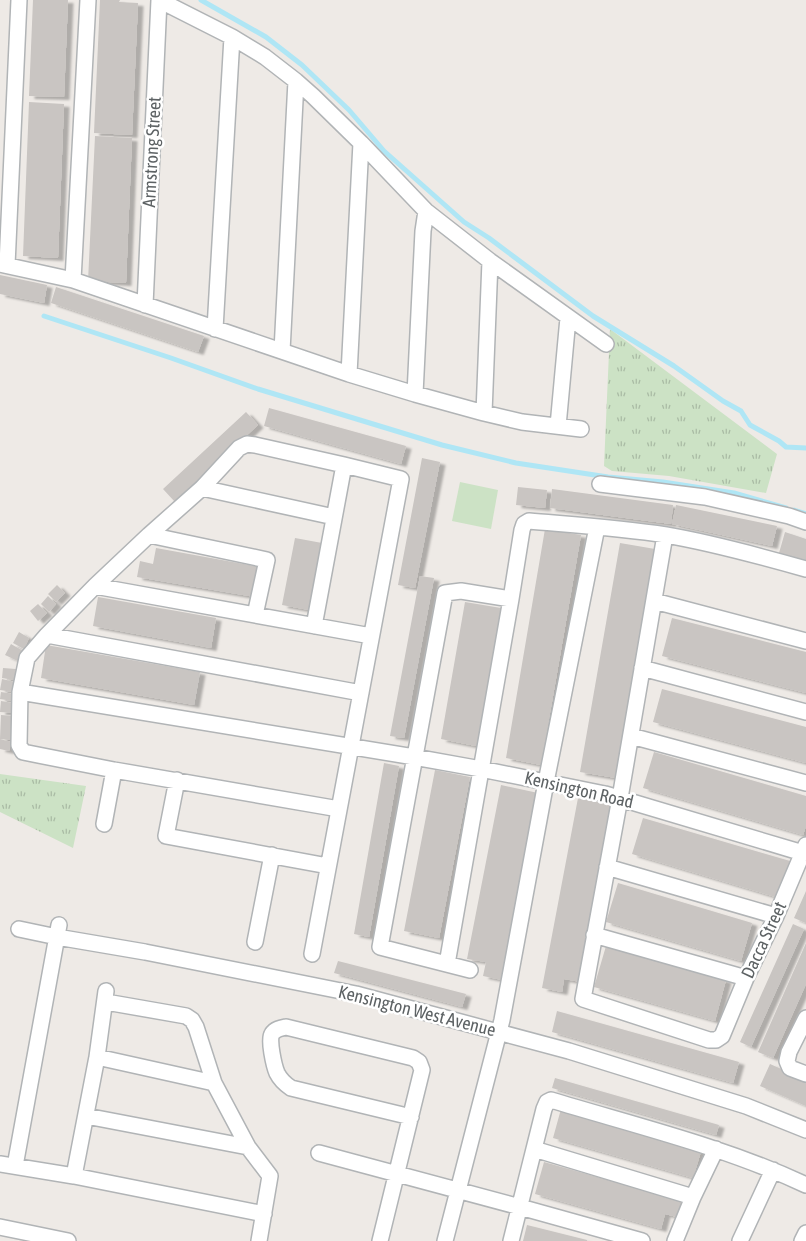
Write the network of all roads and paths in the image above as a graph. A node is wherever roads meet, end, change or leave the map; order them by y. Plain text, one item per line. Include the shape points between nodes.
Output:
1 (19, 0) edge
2 (88, 0) edge
3 (159, 0) edge
4 (232, 37) junction
5 (296, 81) junction
6 (361, 142) junction
7 (426, 211) junction
8 (490, 261) junction
9 (4, 264) edge
10 (73, 280) junction
11 (145, 305) junction
12 (568, 318) junction
13 (215, 329) junction
14 (606, 344) dead end
15 (282, 351) junction
16 (349, 374) junction
17 (415, 394) junction
18 (484, 413) junction
19 (558, 426) junction
20 (581, 429) dead end
21 (344, 465) junction
22 (600, 484) dead end
23 (202, 488) junction
24 (334, 517) junction
25 (806, 522) edge
26 (597, 527) junction
27 (665, 535) junction
28 (149, 536) junction
29 (806, 569) edge
30 (96, 586) junction
31 (511, 599) junction
32 (654, 601) junction
33 (255, 615) junction
34 (314, 626) junction
35 (47, 635) junction
36 (371, 636) junction
37 (806, 642) edge
38 (642, 668) junction
39 (20, 692) junction
40 (361, 693) junction
41 (806, 712) edge
42 (631, 736) junction
43 (351, 746) junction
44 (414, 757) junction
45 (481, 769) junction
46 (114, 770) junction
47 (177, 780) junction
48 (546, 782) junction
49 (806, 783) edge
50 (620, 798) junction
51 (339, 810) junction
52 (104, 824) dead end
53 (804, 849) edge
54 (272, 855) junction
55 (328, 866) junction
56 (607, 867) junction
57 (776, 916) junction
58 (19, 929) dead end
59 (58, 931) junction
60 (594, 935) junction
61 (255, 942) dead end
62 (312, 954) dead end
63 (447, 964) junction
64 (470, 970) dead end
65 (746, 978) junction
66 (806, 1018) edge
67 (499, 1032) junction
68 (97, 1057) junction
69 (806, 1074) edge
70 (214, 1083) junction
71 (86, 1116) junction
72 (411, 1117) junction
73 (806, 1130) edge
74 (248, 1147) junction
75 (534, 1149) junction
76 (716, 1149) junction
77 (319, 1152) dead end
78 (8, 1165) edge
79 (773, 1170) junction
80 (396, 1174) junction
81 (74, 1176) junction
82 (806, 1185) edge
83 (458, 1190) junction
84 (693, 1197) junction
85 (520, 1206) junction
86 (264, 1214) junction
87 (0, 1228) edge
88 (806, 1233) edge
89 (68, 1241) edge
90 (259, 1241) edge
91 (380, 1241) edge
92 (445, 1241) edge
93 (511, 1241) edge
94 (642, 1241) edge
95 (675, 1241) edge
96 (740, 1241) edge
97 (802, 1241) edge

1 - 9 street
2 - 10 street
3 - 4 street
3 - 11 street, Armstrong Street
4 - 5 street via 266,57
4 - 13 street
5 - 6 street
5 - 15 street
6 - 7 street
6 - 16 street
7 - 8 street
7 - 17 street
8 - 12 street
8 - 18 street
9 - 10 street
10 - 11 street
11 - 13 street
12 - 14 street
12 - 19 street
13 - 15 street
15 - 16 street
16 - 17 street
17 - 18 street
18 - 19 street
19 - 20 street
21 - 23 street via 247,444 239,448
21 - 24 street
21 - 36 street via 401,479
22 - 25 street via 705,497
23 - 24 street
23 - 28 street
24 - 34 street
26 - 27 street
26 - 31 street via 530,521 524,524
26 - 48 street
27 - 29 street
27 - 32 street
28 - 30 street
28 - 33 street via 267,560
30 - 33 street
30 - 35 street
31 - 44 street via 461,591 444,594
31 - 45 street
32 - 37 street
32 - 38 street
33 - 34 street
34 - 36 street
35 - 39 street via 27,658
35 - 40 street
36 - 40 street
38 - 41 street
38 - 42 street
39 - 43 street, Kensington Road
39 - 46 street via 19,744 23,752
40 - 43 street
42 - 49 street
42 - 50 street
43 - 44 street, Kensington Road
43 - 51 street
44 - 45 street, Kensington Road
44 - 63 street via 380,947
45 - 48 street, Kensington Road
45 - 63 street
46 - 47 street
46 - 52 street
47 - 51 street
47 - 54 street via 166,836
48 - 50 street, Kensington Road
48 - 67 street
50 - 53 street, Kensington Road
50 - 56 street
51 - 55 street
53 - 57 street, Dacca Street
54 - 55 street
54 - 61 street
55 - 62 street
56 - 57 street
56 - 60 street
57 - 65 street, Dacca Street
58 - 59 street, Kensington West Avenue
59 - 67 street, Kensington West Avenue via 145,952 339,990
59 - 78 street
60 - 65 street
60 - 65 street, Dacca Street via 583,999 710,1040 722,1036
63 - 64 street
66 - 69 street via 787,1061 790,1068
67 - 73 street, Kensington West Avenue via 734,1102
67 - 83 street
68 - 70 street
68 - 70 street via 106,996 192,1020
68 - 71 street
70 - 74 street
71 - 74 street
71 - 81 street
72 - 72 street via 291,1088 277,1074 271,1034 286,1027 413,1058 422,1070
72 - 80 street
74 - 86 street via 270,1176
75 - 76 street via 544,1109 552,1100
75 - 84 street
75 - 85 street
76 - 79 street
76 - 84 street
77 - 80 street
78 - 81 street
79 - 82 street
79 - 96 street
80 - 83 street
80 - 91 street
81 - 86 street
83 - 85 street
83 - 92 street
84 - 95 street
85 - 93 street
85 - 94 street
86 - 90 street
87 - 89 street
88 - 97 street

